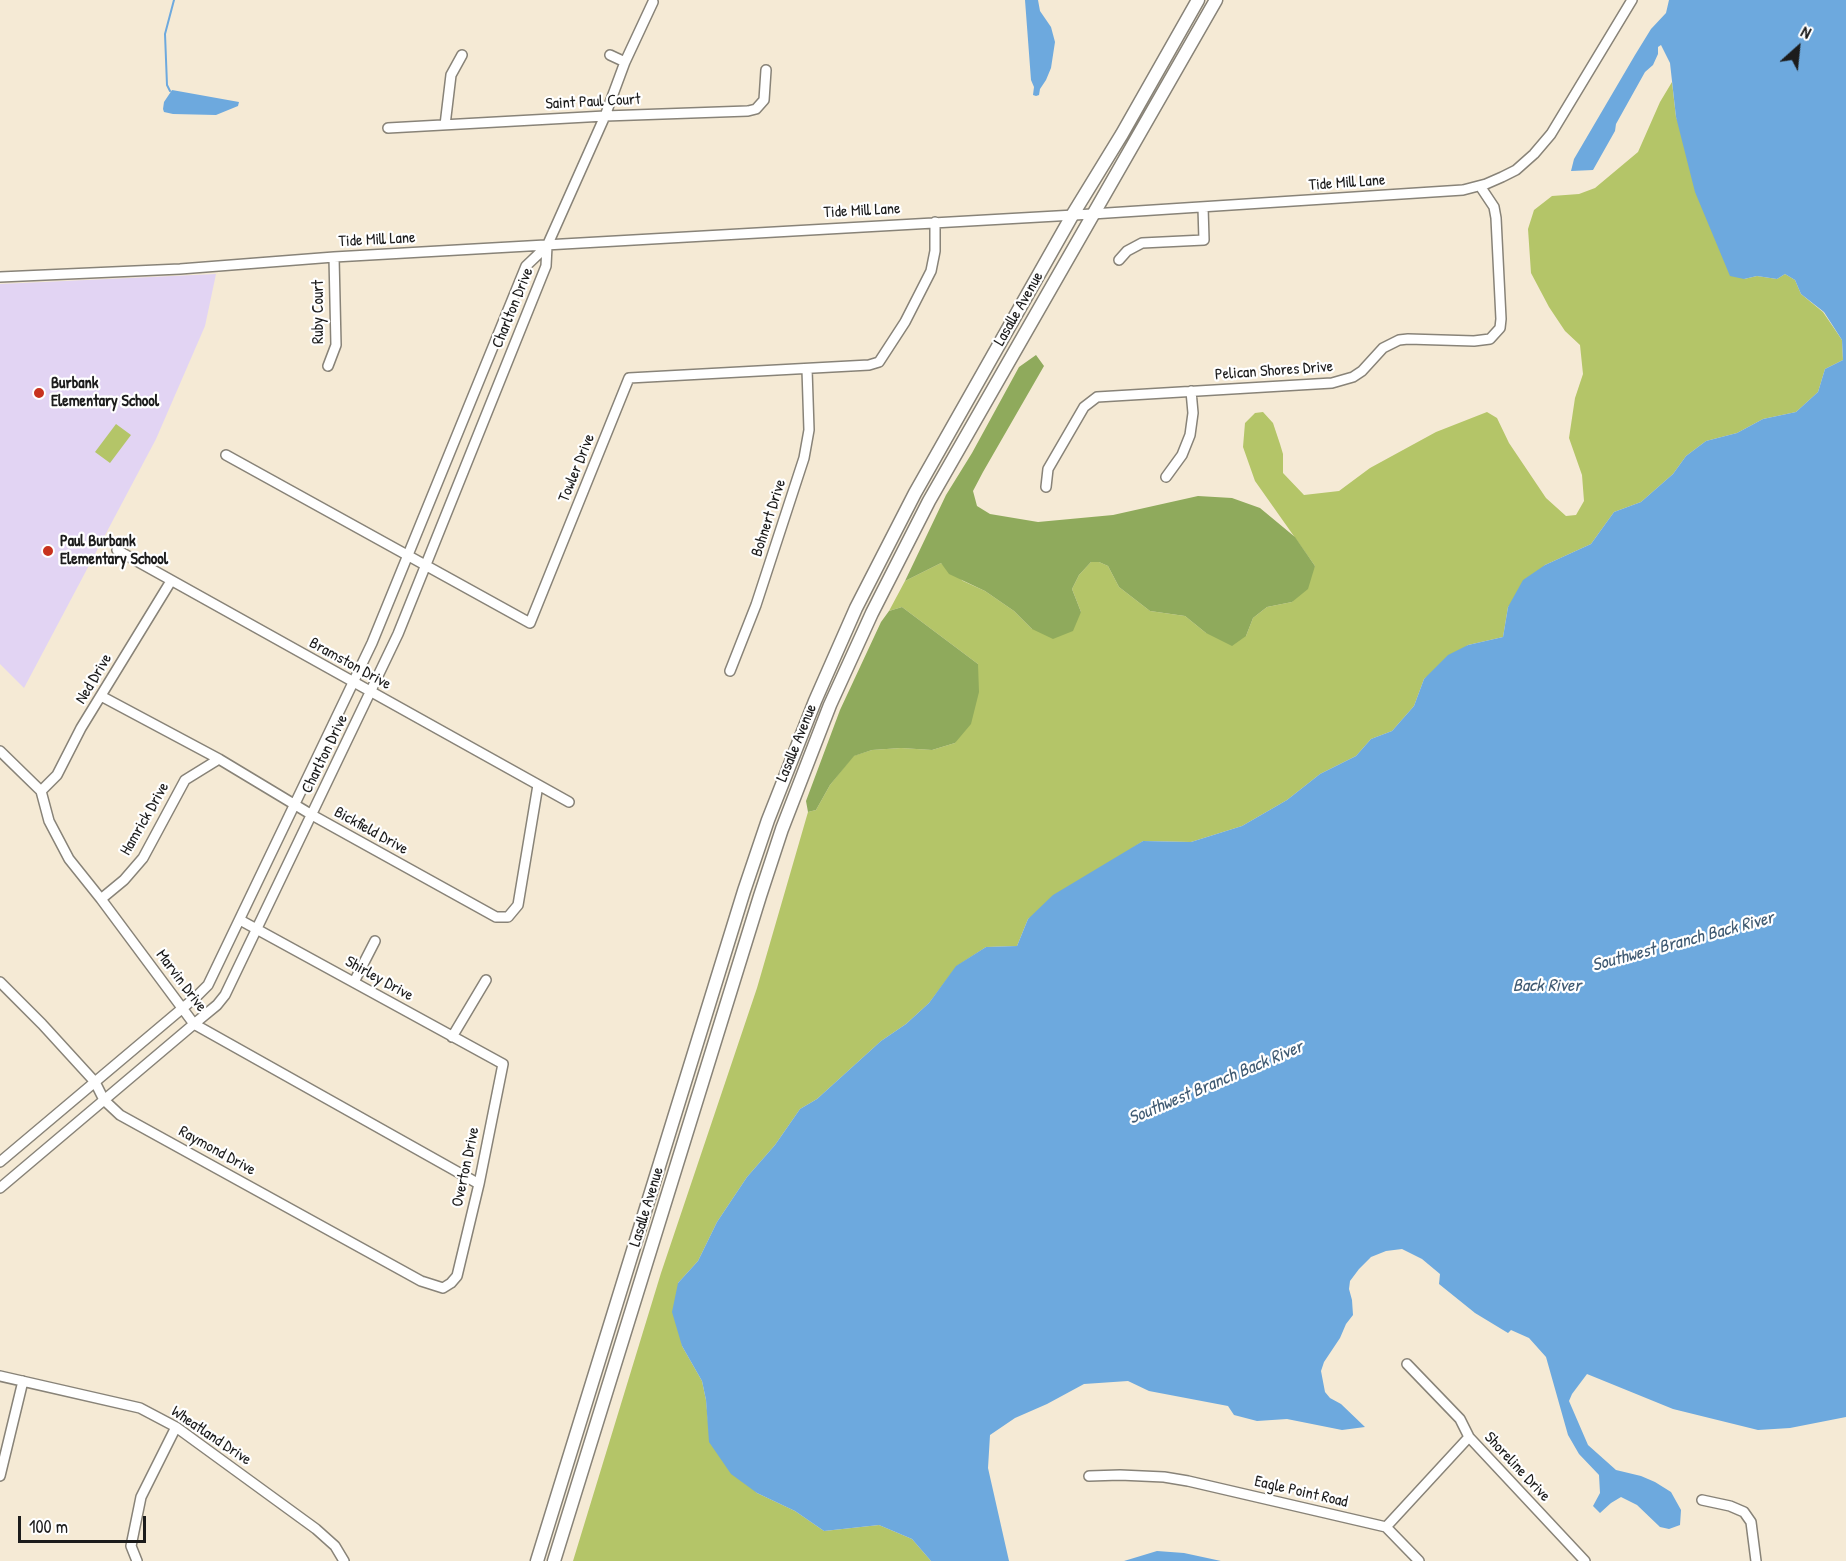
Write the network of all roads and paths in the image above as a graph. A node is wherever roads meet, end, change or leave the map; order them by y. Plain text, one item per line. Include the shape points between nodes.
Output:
1 (1198, 0) edge
2 (1216, 0) edge
3 (1632, 0) edge
4 (653, 2) dead end
5 (462, 55) dead end
6 (610, 55) dead end
7 (625, 62) junction
8 (766, 70) dead end
9 (605, 116) junction
10 (445, 125) junction
11 (388, 128) dead end
12 (1480, 186) junction
13 (1203, 207) junction
14 (1073, 214) junction
15 (1092, 214) junction
16 (935, 222) junction
17 (548, 246) junction
18 (334, 257) junction
19 (1119, 260) dead end
20 (0, 277) edge
21 (328, 366) dead end
22 (807, 369) junction
23 (1191, 391) junction
24 (226, 455) dead end
25 (1166, 477) dead end
26 (1046, 487) dead end
27 (117, 550) dead end
28 (408, 556) junction
29 (426, 565) junction
30 (171, 581) junction
31 (730, 671) dead end
32 (353, 683) junction
33 (371, 692) junction
34 (101, 696) junction
35 (0, 751) edge
36 (219, 759) junction
37 (538, 784) junction
38 (41, 791) junction
39 (569, 802) dead end
40 (295, 806) junction
41 (312, 815) junction
42 (101, 899) junction
43 (240, 920) junction
44 (258, 929) junction
45 (375, 941) dead end
46 (486, 980) dead end
47 (0, 982) edge
48 (354, 982) junction
49 (182, 1009) junction
50 (194, 1024) junction
51 (452, 1037) junction
52 (503, 1064) joint
53 (95, 1082) junction
54 (104, 1100) junction
55 (0, 1162) edge
56 (478, 1184) junction
57 (0, 1188) edge
58 (457, 1276) joint
59 (1407, 1364) dead end
60 (0, 1376) edge
61 (23, 1381) junction
62 (176, 1427) junction
63 (1469, 1437) junction
64 (0, 1476) edge
65 (1089, 1476) dead end
66 (1702, 1500) dead end
67 (1386, 1527) junction
68 (137, 1561) edge
69 (344, 1561) edge
70 (537, 1561) edge
71 (554, 1561) edge
72 (1419, 1561) edge
73 (1584, 1561) edge
74 (1756, 1561) edge

1 - 14 main road, Lasalle Avenue
2 - 15 main road, Lasalle Avenue
3 - 12 street, Tide Mill Lane via 1551,134 1516,170
4 - 7 street, Charlton Drive
5 - 10 street via 451,75
6 - 7 street
7 - 9 street, Charlton Drive
8 - 9 street, Saint Paul Court via 764,100 756,109
9 - 10 street, Saint Paul Court
9 - 17 street, Charlton Drive
10 - 11 street, Saint Paul Court
12 - 13 street, Tide Mill Lane
12 - 23 street, Pelican Shores Drive via 1494,207 1496,218 1501,320 1500,328 1490,339 1399,340 1383,348 1362,371 1343,381
13 - 15 street, Tide Mill Lane
13 - 19 street via 1204,240 1142,243
14 - 15 street, Tide Mill Lane
14 - 16 street, Tide Mill Lane
14 - 70 main road, Lasalle Avenue via 895,530 790,759 744,891
15 - 71 main road, Lasalle Avenue via 904,548 811,752 760,896
16 - 17 street, Tide Mill Lane
16 - 22 street, Towler Drive via 931,271 879,362
17 - 18 street, Tide Mill Lane
17 - 28 street, Charlton Drive via 526,266
17 - 29 street, Charlton Drive via 546,266
18 - 20 street, Tide Mill Lane
18 - 21 street, Ruby Court via 336,345
22 - 29 street, Towler Drive via 629,378 530,623
22 - 31 street, Bohnert Drive via 809,430 804,458
23 - 25 street via 1190,435
23 - 26 street, Pelican Shores Drive via 1105,395 1090,401 1048,469
24 - 28 street, Towler Drive
27 - 30 street, Bramston Drive
28 - 29 street, Towler Drive
28 - 32 street, Charlton Drive
29 - 33 street, Charlton Drive
30 - 32 street, Bramston Drive
30 - 34 street, Ned Drive
32 - 33 street, Bramston Drive
32 - 40 street, Charlton Drive
33 - 37 street, Bramston Drive
33 - 41 street, Charlton Drive
34 - 36 street, Bickfield Drive
34 - 38 street, Ned Drive via 57,775
35 - 38 street
36 - 40 street, Bickfield Drive
36 - 42 street, Hamrick Drive via 185,780 143,858
37 - 39 street, Bramston Drive
37 - 41 street, Bickfield Drive via 518,905 512,914 502,918
38 - 42 street, Marvin Drive via 49,820 69,859
40 - 41 street, Bickfield Drive
40 - 43 street, Charlton Drive
41 - 44 street, Charlton Drive
42 - 49 street, Marvin Drive
43 - 44 street, Shirley Drive
43 - 49 street, Charlton Drive via 208,985
44 - 48 street, Shirley Drive
44 - 50 street, Charlton Drive via 223,998
45 - 48 street
46 - 51 street
47 - 53 street, Raymond Drive
48 - 51 street, Shirley Drive
49 - 50 street, Marvin Drive
49 - 53 street, Charlton Drive
50 - 54 street, Charlton Drive
50 - 56 street, Marvin Drive
51 - 52 street, Shirley Drive
52 - 56 street, Overton Drive
53 - 54 street, Raymond Drive
53 - 55 street, Charlton Drive
54 - 57 street, Charlton Drive
54 - 58 street, Raymond Drive via 120,1115 422,1281 443,1288
56 - 58 street, Overton Drive
59 - 63 street, Shoreline Drive via 1460,1419
60 - 61 street, Wheatland Drive
61 - 62 street, Wheatland Drive via 140,1408
61 - 64 street
62 - 68 street via 141,1497 131,1546
62 - 69 street, Wheatland Drive via 316,1530 335,1546
63 - 67 street
63 - 73 street, Shoreline Drive
65 - 67 street, Eagle Point Road via 1188,1481
66 - 74 street via 1744,1512 1750,1522
67 - 72 street

